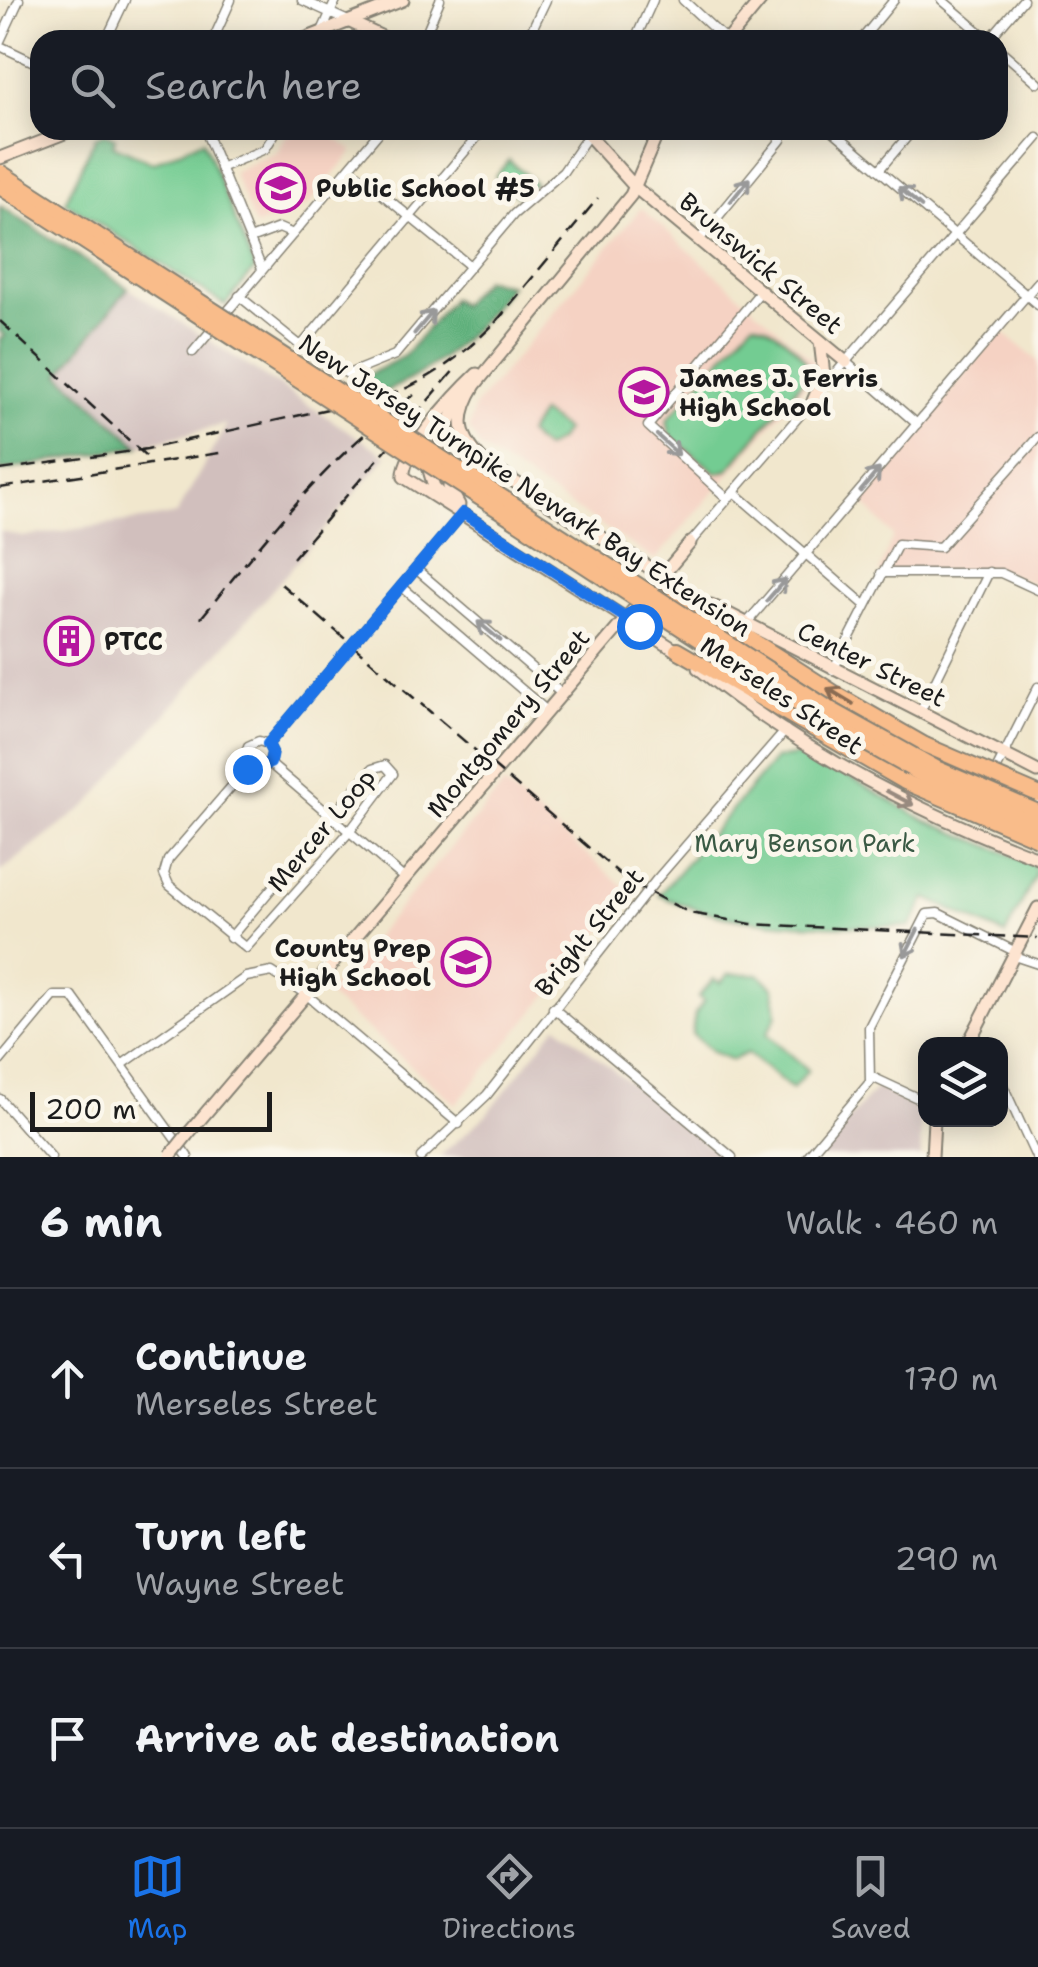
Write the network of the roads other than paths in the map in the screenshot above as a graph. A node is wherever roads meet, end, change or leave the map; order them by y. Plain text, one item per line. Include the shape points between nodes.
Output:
1 (19, 0) edge
2 (124, 0) edge
3 (231, 0) edge
4 (302, 0) edge
5 (336, 0) edge
6 (403, 0) edge
7 (440, 0) edge
8 (546, 0) edge
9 (653, 0) edge
10 (683, 0) edge
11 (761, 0) edge
12 (894, 0) edge
13 (942, 0) edge
14 (1024, 0) edge
15 (330, 13) junction
16 (350, 22) junction
17 (110, 30) edge
18 (218, 30) edge
19 (322, 30) edge
20 (332, 30) edge
21 (367, 30) edge
22 (427, 30) edge
23 (532, 30) edge
24 (639, 30) edge
25 (716, 30) edge
26 (736, 30) edge
27 (869, 30) edge
28 (977, 30) edge
29 (998, 30) edge
30 (0, 44) edge
31 (1008, 57) edge
32 (30, 60) edge
33 (1038, 83) edge
34 (1038, 138) edge
35 (45, 140) edge
36 (209, 140) edge
37 (271, 140) edge
38 (373, 140) edge
39 (474, 140) edge
40 (583, 140) edge
41 (596, 140) edge
42 (656, 140) edge
43 (782, 140) edge
44 (844, 140) edge
45 (905, 140) edge
46 (0, 158) edge
47 (220, 168) junction
48 (350, 168) junction
49 (880, 170) junction
50 (0, 172) edge
51 (0, 187) edge
52 (636, 188) junction
53 (410, 218) junction
54 (293, 234) junction
55 (955, 236) junction
56 (250, 239) junction
57 (699, 240) junction
58 (470, 266) junction
59 (262, 269) junction
60 (1038, 282) edge
61 (760, 292) junction
62 (239, 296) junction
63 (1027, 296) junction
64 (1038, 305) edge
65 (820, 341) junction
66 (302, 346) junction
67 (193, 352) dead end
68 (495, 358) junction
69 (846, 362) junction
70 (481, 371) junction
71 (813, 400) junction
72 (916, 424) junction
73 (1038, 437) edge
74 (486, 463) junction
75 (731, 495) junction
76 (463, 513) junction
77 (690, 543) joint
78 (806, 554) junction
79 (416, 569) junction
80 (988, 572) junction
81 (881, 573) junction
82 (661, 576) junction
83 (401, 586) junction
84 (1038, 590) edge
85 (865, 605) junction
86 (626, 618) junction
87 (745, 626) junction
88 (677, 650) junction
89 (833, 670) junction
90 (1038, 687) edge
91 (562, 694) junction
92 (547, 712) junction
93 (920, 713) junction
94 (808, 728) junction
95 (786, 730) junction
96 (268, 744) junction
97 (1004, 756) junction
98 (270, 763) junction
99 (250, 765) junction
100 (1038, 772) edge
101 (1038, 794) edge
102 (1038, 812) edge
103 (332, 817) junction
104 (1038, 825) edge
105 (350, 831) junction
106 (966, 831) junction
107 (1038, 839) edge
108 (1038, 858) edge
109 (405, 878) junction
110 (1038, 908) edge
111 (230, 938) junction
112 (1015, 954) junction
113 (1038, 964) edge
114 (307, 995) junction
115 (553, 1008) junction
116 (976, 1037) edge
117 (0, 1060) edge
118 (123, 1064) junction
119 (872, 1077) junction
120 (1008, 1096) edge
121 (918, 1098) edge
122 (0, 1099) edge
123 (459, 1124) junction
124 (934, 1127) edge
125 (1038, 1128) edge
126 (1026, 1134) junction
127 (47, 1156) edge
128 (170, 1156) edge
129 (188, 1157) edge
130 (422, 1157) edge
131 (732, 1157) edge
132 (807, 1157) edge
133 (932, 1157) edge
134 (1036, 1157) edge

1 - 30 street
2 - 17 street
3 - 18 street
4 - 15 street
5 - 15 street
6 - 16 main road
7 - 22 street
8 - 23 street
9 - 24 street
10 - 25 street
11 - 26 main road
12 - 27 street
13 - 28 street
14 - 29 street
15 - 16 street
15 - 19 street
16 - 20 main road
16 - 21 main road
30 - 32 street
31 - 33 street
34 - 55 street, Montgomery Street
35 - 46 main road
36 - 47 street
37 - 47 street via 266,149
38 - 48 street
39 - 53 street
40 - 58 street via 563,172 518,210
41 - 52 main road, Brunswick Street
42 - 52 main road
57 -> 43 street
44 - 49 street
45 - 49 street
47 - 56 street
48 - 53 street
48 - 54 street
55 -> 49 street
50 - 102 highway, New Jersey Turnpike Newark Bay Extension, bridge via 825,706 954,777
51 - 104 highway, New Jersey Turnpike Newark Bay Extension, bridge via 822,720 922,775
52 - 57 main road, Brunswick Street
52 - 68 main road
53 - 58 street
53 - 66 street
54 - 56 street via 279,228
54 - 59 street
55 - 63 street
55 - 69 street, Montgomery Street
56 - 59 street
57 - 61 main road, Brunswick Street
66 -> 58 street via 345,372 395,355
59 - 62 street
60 - 63 street
61 - 65 main road, Brunswick Street
61 -> 75 street via 648,426
62 - 66 street
62 - 67 street
63 - 64 street
63 - 72 street
65 - 69 main road, Brunswick Street
65 - 71 main road via 824,375
68 - 70 main road
68 - 74 main road via 460,421 467,446
69 - 71 street, Montgomery Street
69 - 72 street, Brunswick Street
70 - 76 main road via 458,403 429,470 438,491
70 - 76 main road via 450,402 403,471 415,487
71 - 75 street, Montgomery Street
78 -> 72 street
73 - 81 street via 940,547 898,544
74 - 76 main road via 462,463 450,475
74 - 82 main road, Center Street
75 - 77 street, Montgomery Street
75 - 78 street
76 - 79 street
76 - 86 main road, Merseles Street
77 - 82 main road, Montgomery Street
78 - 85 street
87 -> 78 street
79 - 83 street
91 -> 79 street
80 - 81 street
80 - 84 street
80 - 93 street
81 - 85 street
82 - 86 main road, Montgomery Street
82 - 87 main road, Center Street
101 -> 82 highway, bridge via 925,745 806,675
83 - 92 street
83 - 96 street
85 - 89 street
86 - 88 main road, Merseles Street
86 - 91 main road, Montgomery Street
87 - 89 main road, Center Street
88 - 94 highway
88 - 95 main road, Merseles Street
89 - 93 main road, Center Street
90 - 97 street
91 - 92 main road, Montgomery Street
92 - 109 main road, Montgomery Street
93 - 97 main road, Center Street
94 - 95 highway
94 - 107 highway, bridge via 905,782
95 -> 106 main road, Merseles Street
95 - 115 street, Bright Street
96 - 98 street
96 - 99 street via 248,746
97 - 100 main road, Center Street
97 - 106 street
98 - 99 street
98 - 103 street
99 - 111 street, Mercer Loop via 168,860 164,874 168,885
103 - 105 street
103 - 105 street, Mercer Loop via 372,768 388,766 390,782
103 - 111 street, Mercer Loop
105 - 109 street
105 - 111 street, Mercer Loop via 242,948
106 - 108 main road, Merseles Street
109 - 114 main road, Montgomery Street
110 - 112 main road
112 - 113 street
112 - 116 main road
112 -> 119 street via 938,913 927,914 869,1027
114 - 118 street via 282,975 259,971
114 - 123 street
114 - 128 main road, Montgomery Street, bridge
115 - 123 street, Bright Street
115 - 131 street
117 - 118 street via 49,1001 63,994 78,1002
118 - 129 street
119 - 121 street
119 - 132 street
120 - 126 street
122 - 127 street
123 - 130 street, Bright Street
124 - 133 main road
125 - 126 street
126 - 134 street

